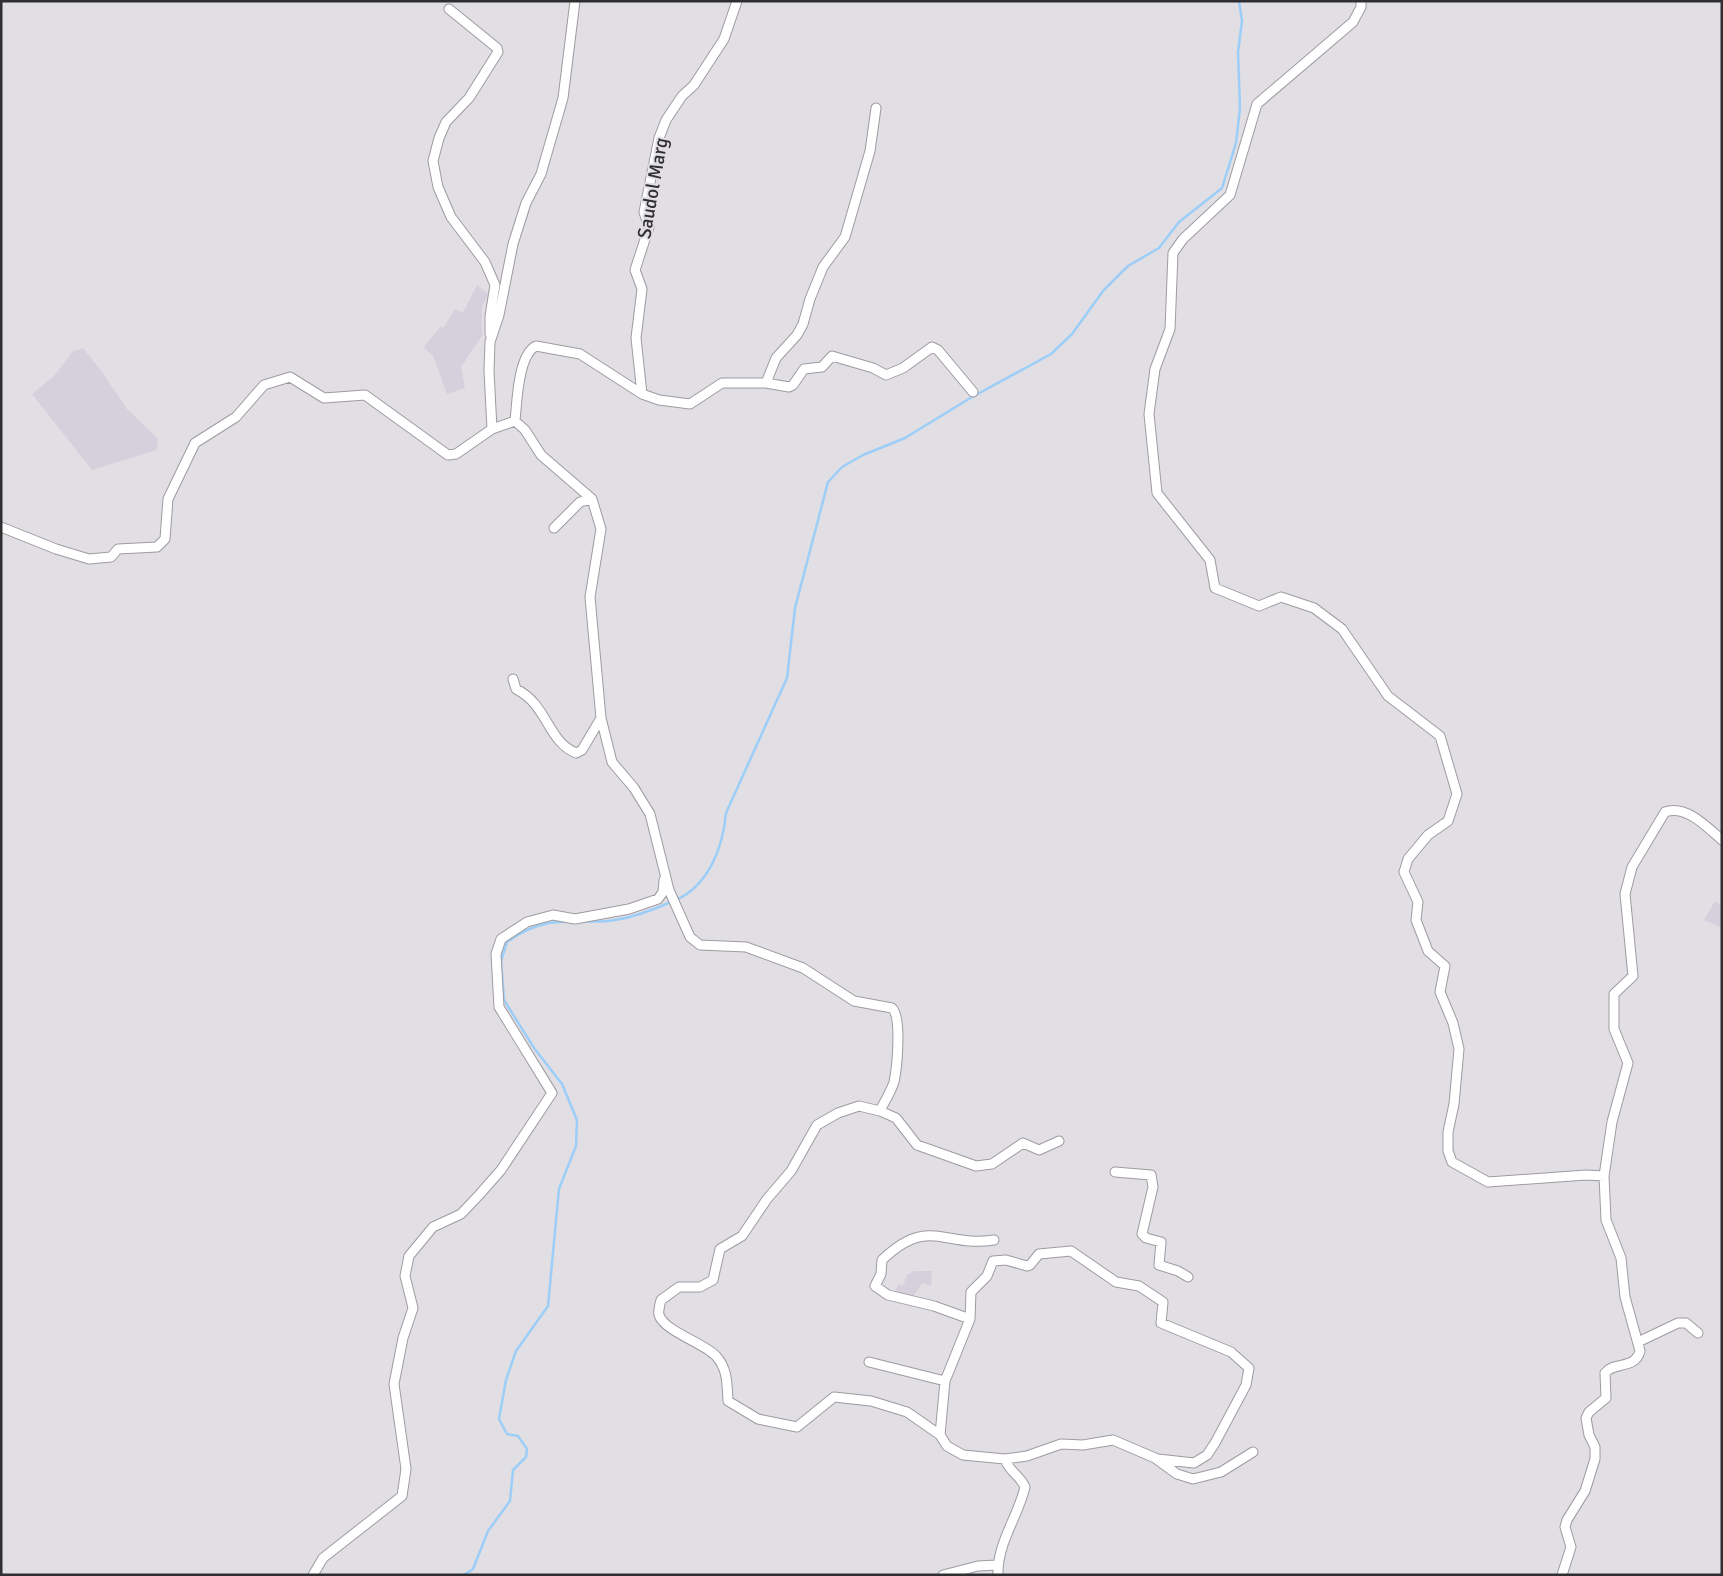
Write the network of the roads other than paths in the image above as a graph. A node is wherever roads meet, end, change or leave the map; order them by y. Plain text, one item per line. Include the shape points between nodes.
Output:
1 (575, 1) edge
2 (737, 1) edge
3 (1361, 1) edge
4 (449, 9) dead end
5 (876, 108) dead end
6 (490, 342) junction
7 (766, 383) junction
8 (973, 392) dead end
9 (642, 394) junction
10 (515, 421) junction
11 (492, 429) junction
12 (592, 498) junction
13 (1, 527) edge
14 (554, 528) dead end
15 (513, 679) dead end
16 (601, 718) junction
17 (1722, 840) edge
18 (665, 875) junction
19 (880, 1111) junction
20 (1060, 1141) dead end
21 (1115, 1172) dead end
22 (1604, 1176) junction
23 (994, 1240) dead end
24 (1188, 1277) dead end
25 (970, 1319) junction
26 (1698, 1333) dead end
27 (1638, 1342) junction
28 (869, 1362) dead end
29 (945, 1381) junction
30 (940, 1435) junction
31 (1253, 1452) dead end
32 (1155, 1458) junction
33 (1005, 1459) junction
34 (997, 1564) junction
35 (313, 1575) edge
36 (943, 1575) edge
37 (998, 1575) edge
38 (1562, 1575) edge

1 - 6 street via 563,98 541,174 526,203 513,244 499,315
2 - 9 street, Saudol Marg via 724,39 666,120 659,138 644,212 648,227 635,270 642,289 636,338
3 - 22 street via 1353,22 1257,104 1230,195 1183,239 1173,253 1170,329 1155,369 1149,414 1157,493 1210,560 1215,588 1259,606 1281,597 1314,608 1342,629 1388,696 1440,736 1457,794 1448,821 1428,835 1408,859 1404,872 1418,902 1416,920 1428,951 1445,966 1440,992 1453,1023 1459,1049 1448,1132 1448,1151 1452,1162 1488,1182
4 - 6 street via 498,52 469,98 446,122 438,138 433,162 438,187 452,217 485,262 495,285
5 - 7 street via 870,151 845,237 823,267 803,324 776,358
6 - 11 street
7 - 8 street via 794,385 804,368 819,368 832,356 886,375 903,368 932,347
7 - 9 street via 722,384 690,404
9 - 10 street via 580,354 536,346 528,351 518,386
10 - 11 street
10 - 12 street via 541,455
11 - 13 street via 456,454 448,455 366,395 324,398 290,377 264,386 236,417 194,443 168,499 165,539 157,546 118,549 111,557 89,559
12 - 14 street via 580,502
12 - 16 street via 601,528 590,597
15 - 16 street via 516,689 530,696 566,749 576,753 582,750
16 - 18 street via 612,762 650,814
17 - 22 street via 1695,817 1671,810 1665,812 1653,829 1632,867 1625,894 1633,976 1614,994 1614,1029 1628,1063 1612,1122
18 - 19 street via 690,937 700,945 746,947 803,968 854,1001 892,1008 896,1012 899,1023 894,1082
18 - 35 street via 663,892 658,899 629,910 575,919 553,915 527,922 501,939 496,954 499,1007 552,1093 501,1170 479,1196 462,1214 433,1227 409,1256 405,1276 413,1308 394,1384 406,1469 402,1496 323,1558
19 - 20 street via 896,1118 917,1145 976,1166 992,1164 1022,1143 1039,1150
19 - 30 street via 859,1106 817,1125 791,1171 742,1236 720,1249 713,1280 700,1287 679,1288 661,1300 659,1315 665,1325 716,1356 726,1372 728,1401 758,1419 797,1427 834,1397 871,1401 907,1412
21 - 24 street via 1151,1175 1152,1187 1142,1234 1161,1242 1159,1266
22 - 27 street via 1606,1220 1621,1258 1625,1297
23 - 25 street via 967,1242 929,1236 908,1240 882,1260 881,1274 875,1286 878,1290
25 - 29 street
25 - 32 street via 971,1292 987,1276 993,1261 1006,1260 1027,1266 1039,1254 1071,1251 1116,1282 1139,1286 1163,1302 1161,1323 1231,1352 1249,1368 1250,1374 1207,1455 1194,1463
26 - 27 street via 1686,1323 1678,1323
27 - 38 street via 1640,1351 1636,1360 1608,1369 1605,1374 1606,1398 1586,1418 1595,1447 1595,1459 1585,1491 1565,1527 1571,1547
28 - 29 street
29 - 30 street
30 - 33 street via 947,1446 963,1455
31 - 32 street via 1221,1472 1193,1479 1177,1474
32 - 33 street via 1113,1440 1082,1445 1061,1444 1027,1456
33 - 34 street via 1008,1470 1023,1481 1025,1487
34 - 36 street
34 - 37 street

